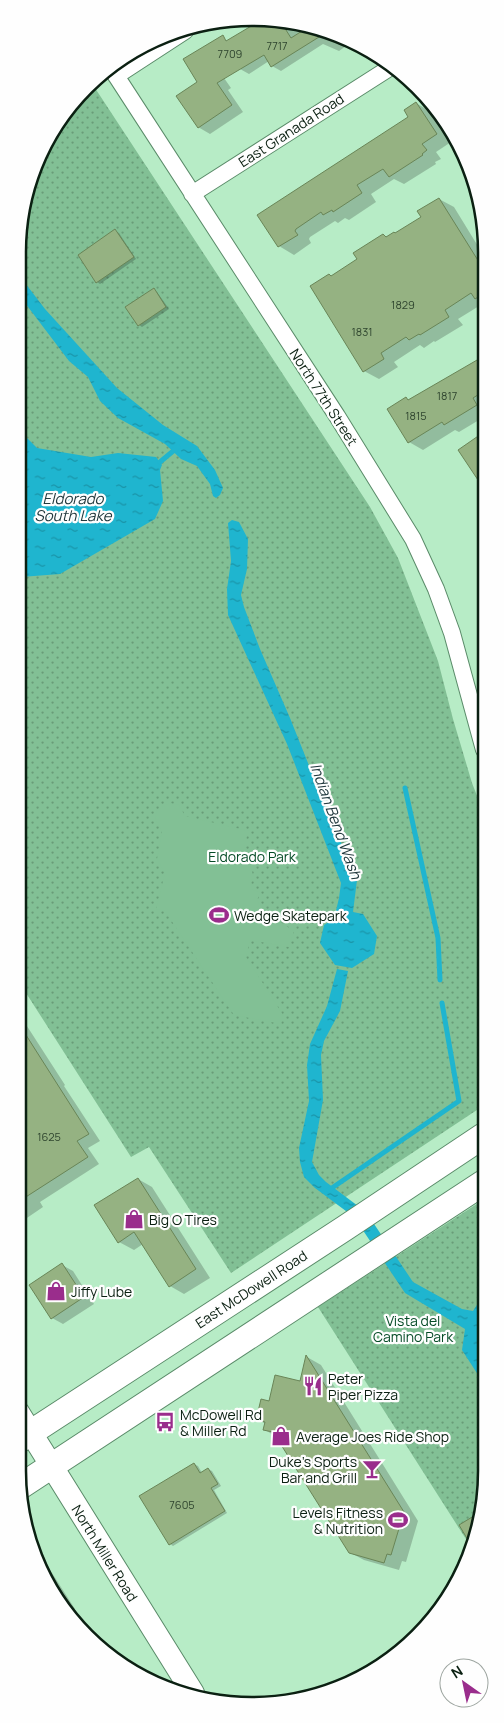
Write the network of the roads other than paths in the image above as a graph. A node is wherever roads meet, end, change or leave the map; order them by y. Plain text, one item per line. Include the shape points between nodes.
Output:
1 (150, 51) edge
2 (127, 64) edge
3 (385, 70) edge
4 (114, 74) edge
5 (192, 194) junction
6 (478, 728) edge
7 (478, 1139) edge
8 (478, 1186) edge
9 (26, 1427) edge
10 (26, 1434) edge
11 (52, 1466) junction
12 (27, 1482) edge
13 (190, 1688) edge

1 - 2 street
3 - 5 street, East Granada Road
4 - 5 street, North 77th Street
5 - 6 street, North 77th Street via 413,539 452,634
7 - 9 main road, East McDowell Road via 345,1228
8 - 11 main road
10 - 11 street, North Miller Road
11 - 12 main road
11 - 13 street, North Miller Road

